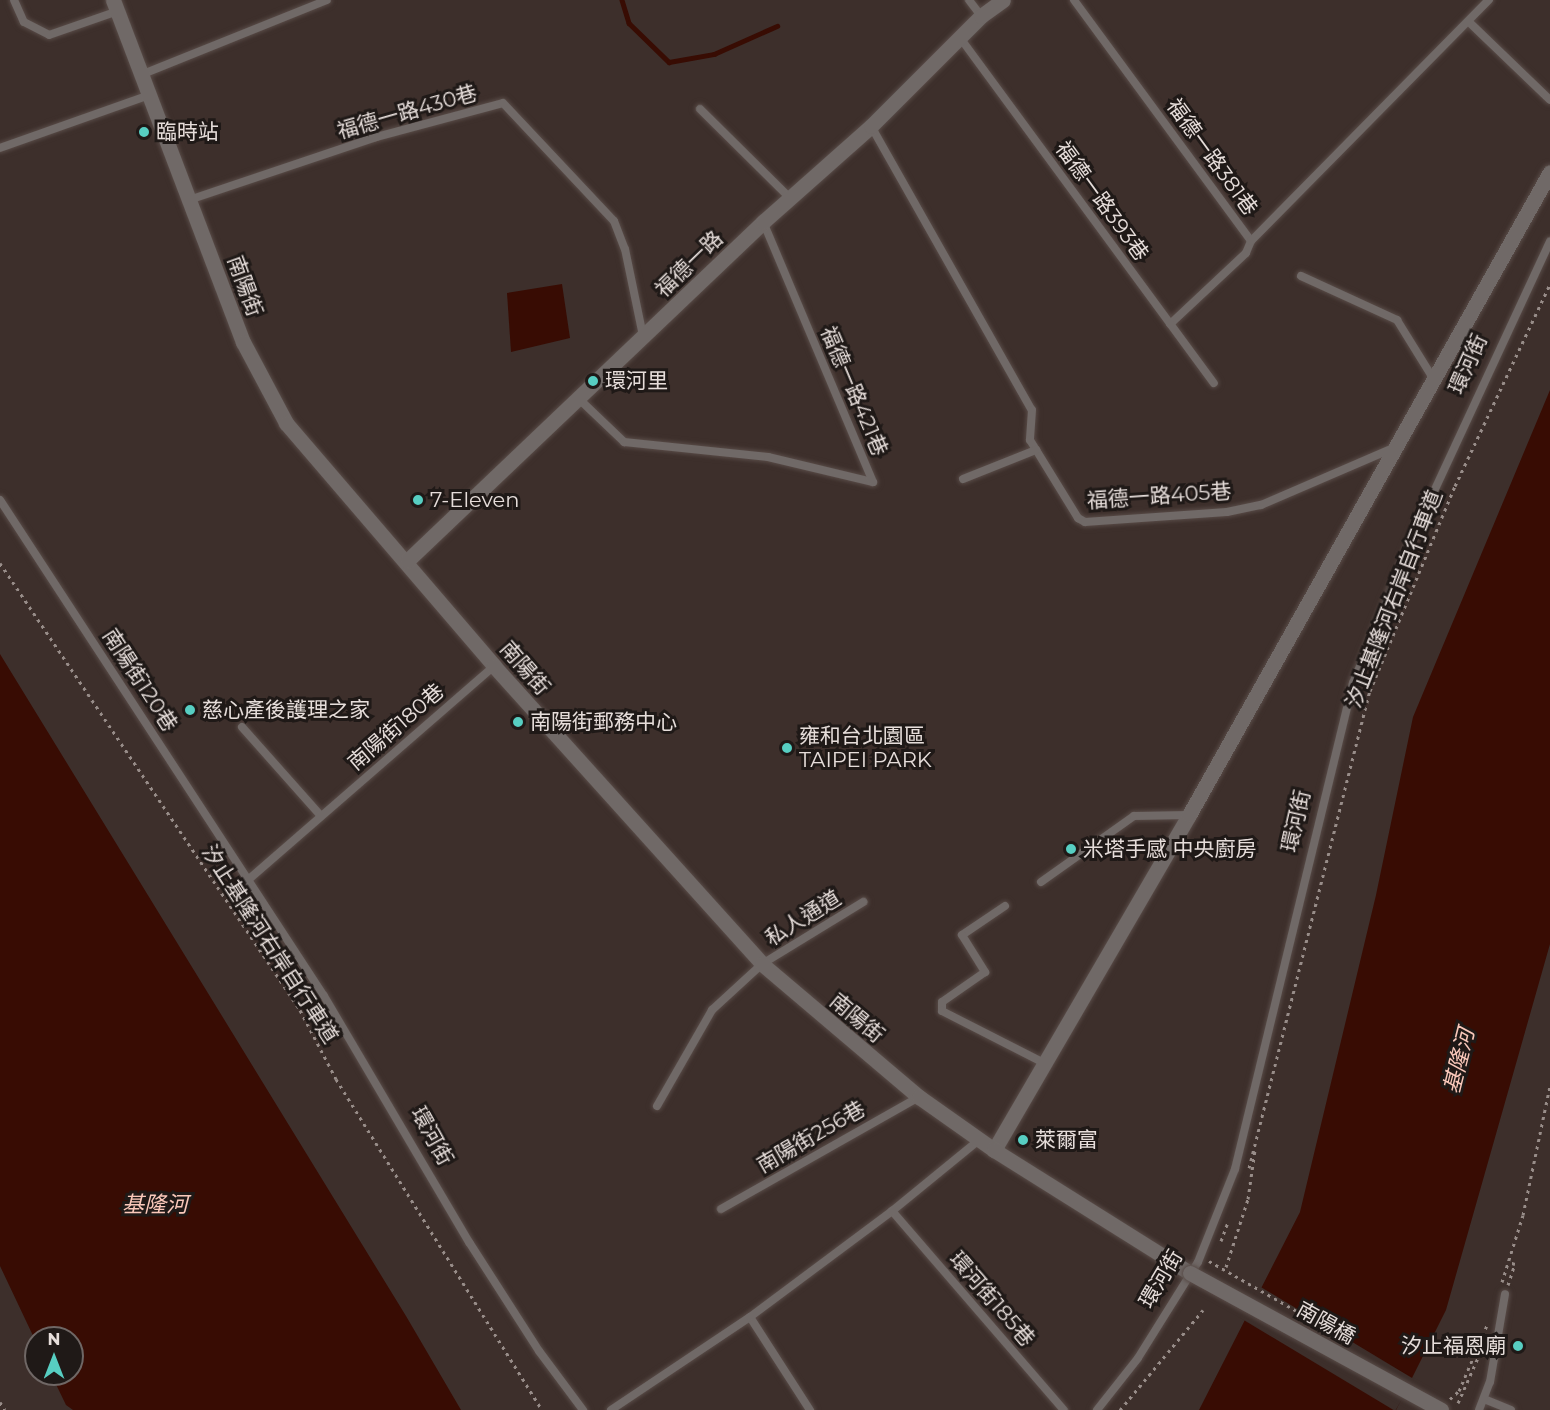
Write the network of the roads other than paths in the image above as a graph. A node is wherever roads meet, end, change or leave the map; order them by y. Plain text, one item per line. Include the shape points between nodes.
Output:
1 (14, 0) edge
2 (327, 0) edge
3 (969, 0) edge
4 (1003, 0) edge
5 (1074, 0) edge
6 (1489, 0) edge
7 (116, 5) edge
8 (981, 16) junction
9 (1469, 22) junction
10 (961, 39) junction
11 (143, 74) junction
12 (151, 94) junction
13 (1550, 100) edge
14 (700, 109) dead end
15 (871, 126) junction
16 (0, 148) edge
17 (1550, 172) edge
18 (790, 198) junction
19 (192, 199) junction
20 (763, 222) junction
21 (1251, 241) junction
22 (1550, 241) edge
23 (1301, 276) dead end
24 (1170, 324) junction
25 (644, 336) junction
26 (1433, 378) junction
27 (1214, 383) dead end
28 (578, 397) junction
29 (1392, 449) junction
30 (1036, 450) junction
31 (963, 479) dead end
32 (0, 500) edge
33 (407, 561) junction
34 (494, 666) junction
35 (242, 727) dead end
36 (1189, 815) junction
37 (321, 816) junction
38 (248, 880) junction
39 (1041, 882) dead end
40 (863, 902) dead end
41 (1005, 906) dead end
42 (762, 964) junction
43 (1047, 1065) junction
44 (919, 1096) junction
45 (657, 1106) dead end
46 (980, 1140) junction
47 (994, 1150) junction
48 (721, 1209) dead end
49 (892, 1211) junction
50 (1190, 1273) junction
51 (1505, 1294) road end
52 (750, 1317) junction
53 (1484, 1399) junction
54 (583, 1410) edge
55 (611, 1410) edge
56 (810, 1410) edge
57 (1064, 1410) edge
58 (1097, 1410) edge
59 (1441, 1410) edge
60 (1479, 1410) edge
61 (1511, 1410) edge

1 - 7 lane via 24,22 49,35
2 - 11 lane
3 - 8 lane
4 - 8 street, 福德一路
5 - 21 lane, 福德一路381巷
6 - 9 lane
7 - 11 street, 南陽街
8 - 10 street, 福德一路
9 - 13 lane
9 - 21 lane
10 - 15 street, 福德一路
10 - 24 lane, 福德一路393巷
11 - 12 street, 南陽街
12 - 16 lane
12 - 19 street, 南陽街
14 - 18 lane
15 - 18 street, 福德一路
15 - 30 lane, 福德一路405巷 via 1032,410 1030,440
17 - 26 street, 環河街
18 - 20 street, 福德一路
19 - 25 lane, 福德一路430巷 via 376,137 503,103 614,221 625,249
19 - 33 street, 南陽街 via 243,342 264,388 286,423
20 - 25 street, 福德一路
20 - 28 lane, 福德一路421巷 via 873,482 768,457 624,442
21 - 24 lane, 福德一路381巷 via 1246,253
22 - 50 lane, 環河街 via 1417,528 1353,683 1235,1169
23 - 26 lane via 1397,320
24 - 27 lane, 福德一路393巷
25 - 28 street, 福德一路
26 - 29 street, 環河街
28 - 33 street, 福德一路
29 - 30 lane, 福德一路405巷 via 1261,505 1227,512 1085,522 1078,518
29 - 36 street, 環河街
30 - 31 lane
32 - 38 lane, 南陽街120巷
33 - 34 street, 南陽街
34 - 37 lane, 南陽街180巷
34 - 42 street, 南陽街
35 - 37 lane
36 - 39 lane via 1134,816
36 - 43 street, 環河街
37 - 38 lane, 南陽街180巷
38 - 54 lane, 環河街 via 347,1034 476,1252
40 - 42 lane, 私人通道
41 - 43 lane via 962,934 985,972 942,1002 942,1011
42 - 44 street, 南陽街
42 - 45 lane, 私人通道 via 712,1010
43 - 47 street, 環河街
44 - 46 street, 南陽街
44 - 48 lane, 南陽街256巷
46 - 47 street, 南陽街
46 - 49 lane
47 - 50 street, 南陽街
49 - 52 lane
49 - 57 lane, 環河街185巷
50 - 58 lane, 環河街 via 1138,1358
50 - 59 street, 南陽橋, bridge
51 - 53 lane
52 - 55 lane
52 - 56 lane
53 - 60 lane
53 - 61 lane

